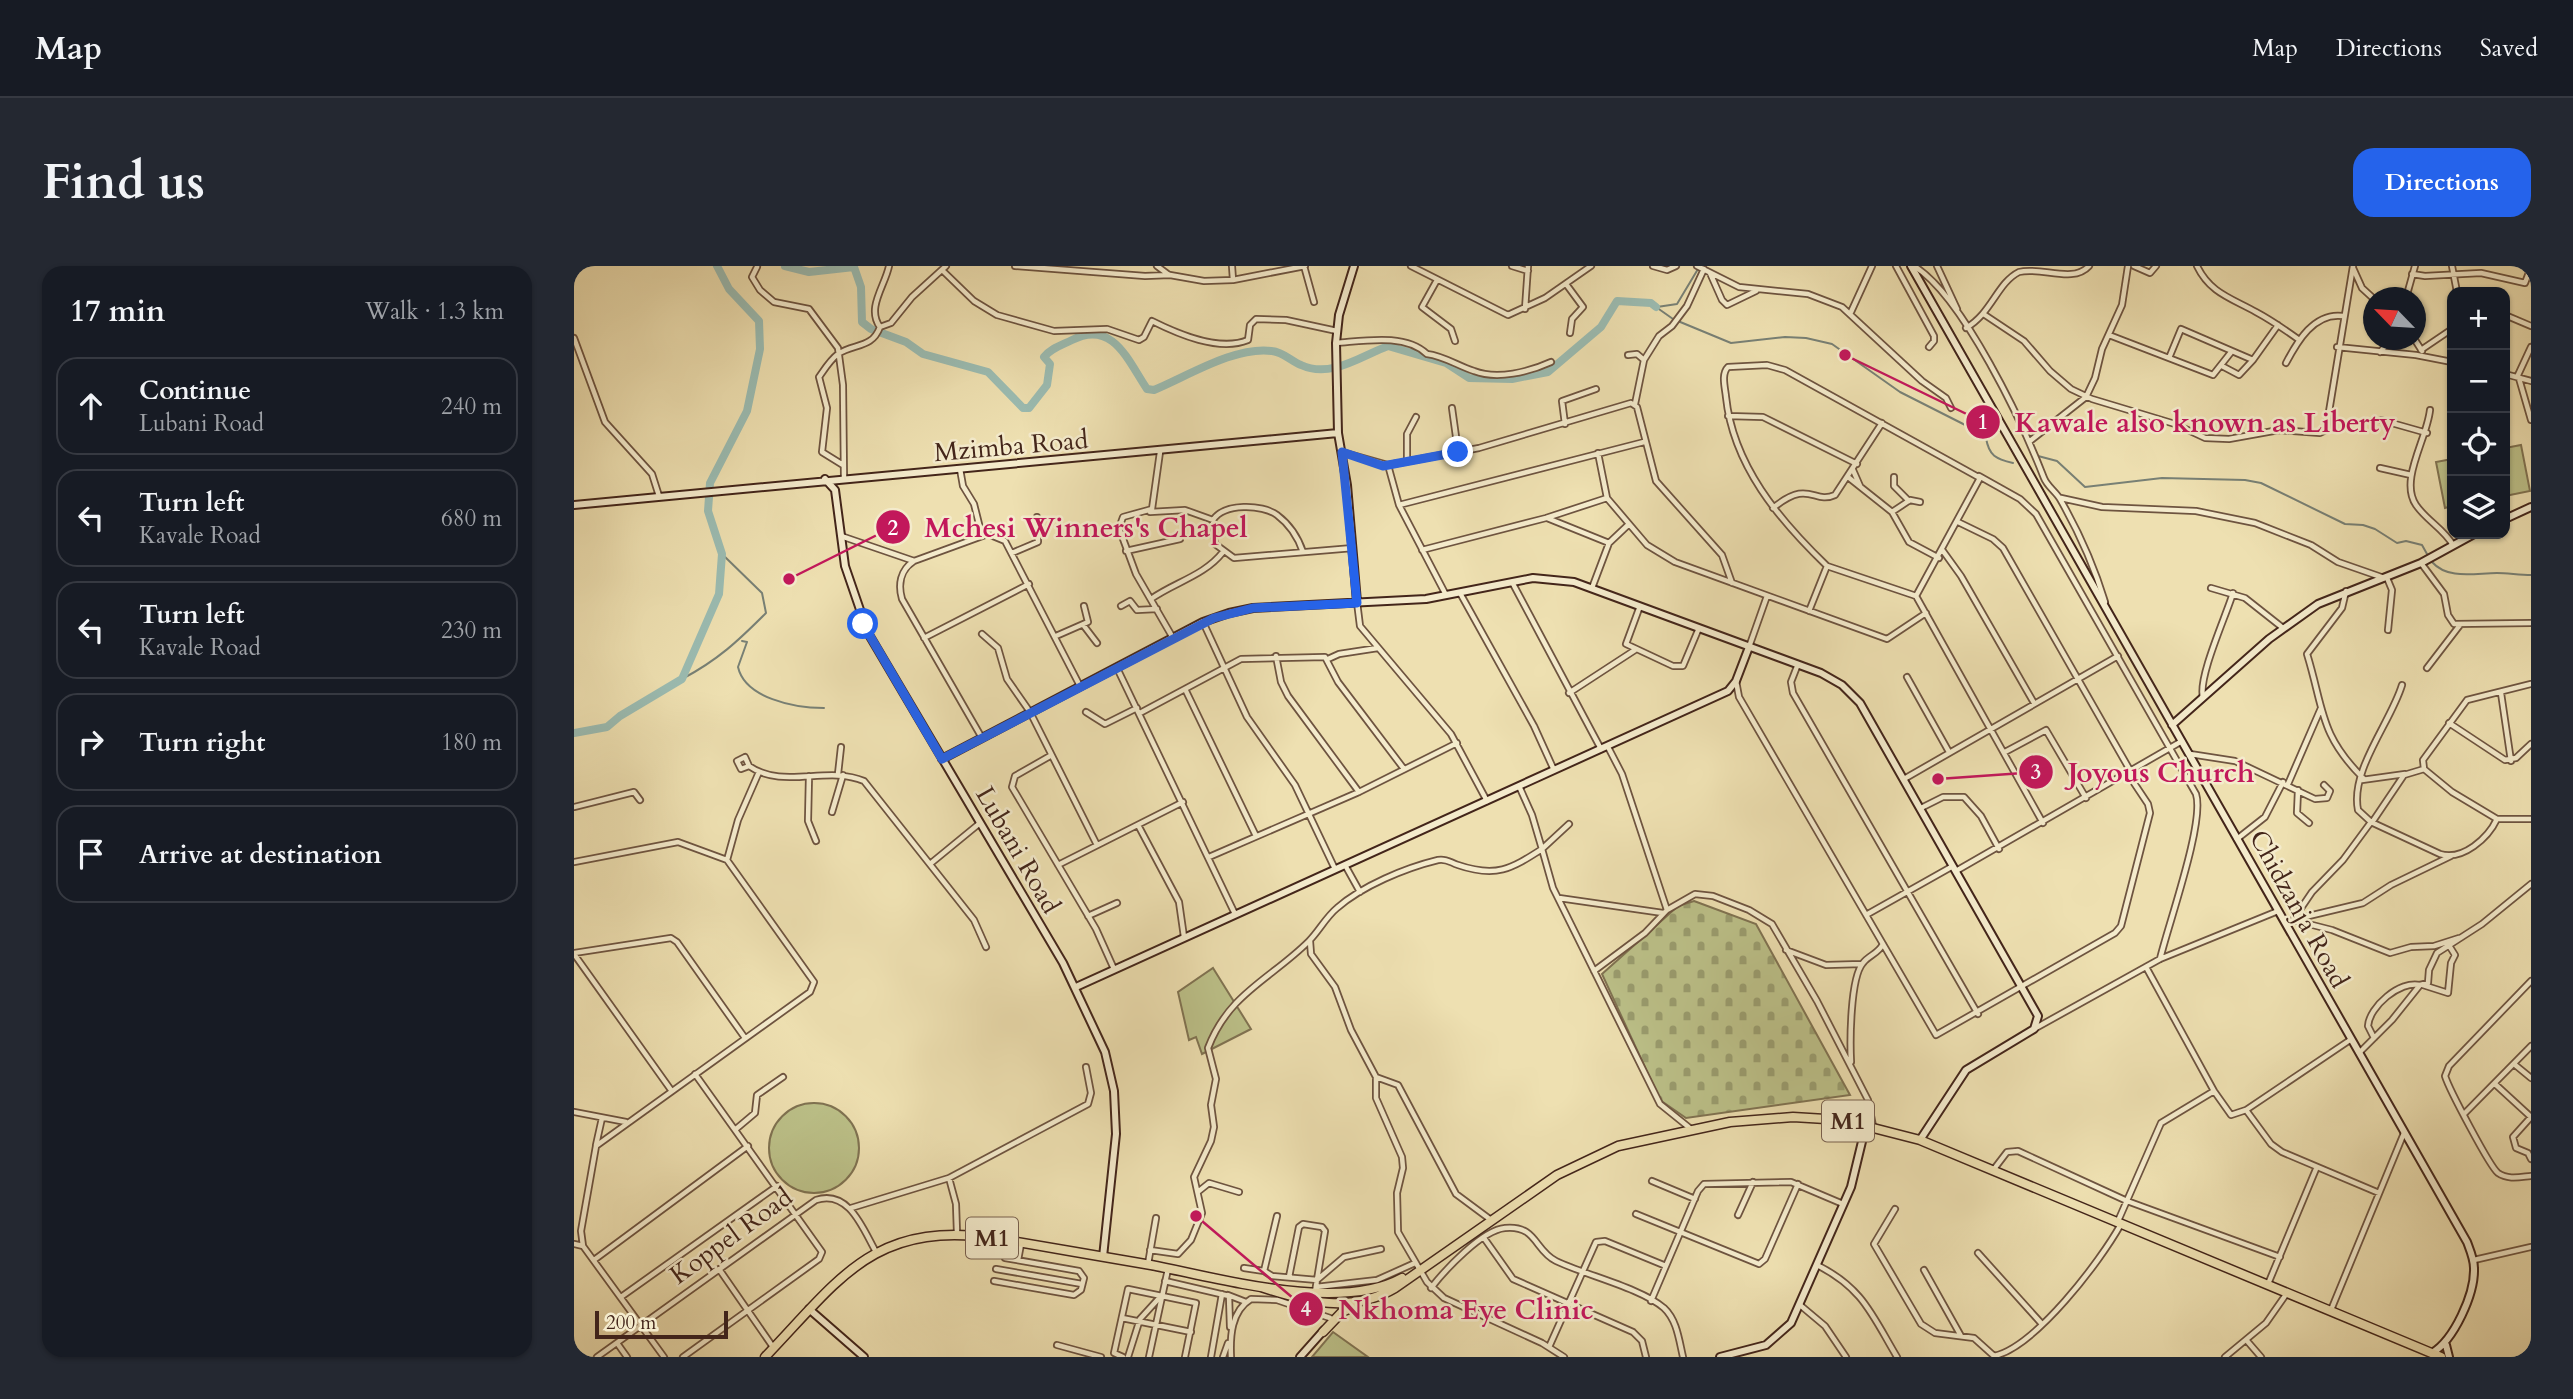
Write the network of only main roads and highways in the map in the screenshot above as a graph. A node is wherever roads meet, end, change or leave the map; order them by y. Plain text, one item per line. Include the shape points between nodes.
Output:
1 (1417, 1268) junction
2 (1261, 1287) junction
3 (1378, 1297) junction
4 (1321, 1303) junction
5 (1330, 1320) road end
6 (1323, 1332) road end
7 (2437, 1355) edge
8 (765, 1357) edge

1 - 2 highway, M1 via 1389,1284 1336,1293
1 - 3 highway, M1
1 - 7 highway, M1 via 1584,1160 1618,1146 1740,1121 1793,1117 1870,1125 1920,1140
2 - 4 highway, M1
2 - 8 highway, M1 via 957,1233 918,1237 851,1267
3 - 4 highway, M1
3 - 6 highway, M1 via 1345,1310
4 - 5 highway

